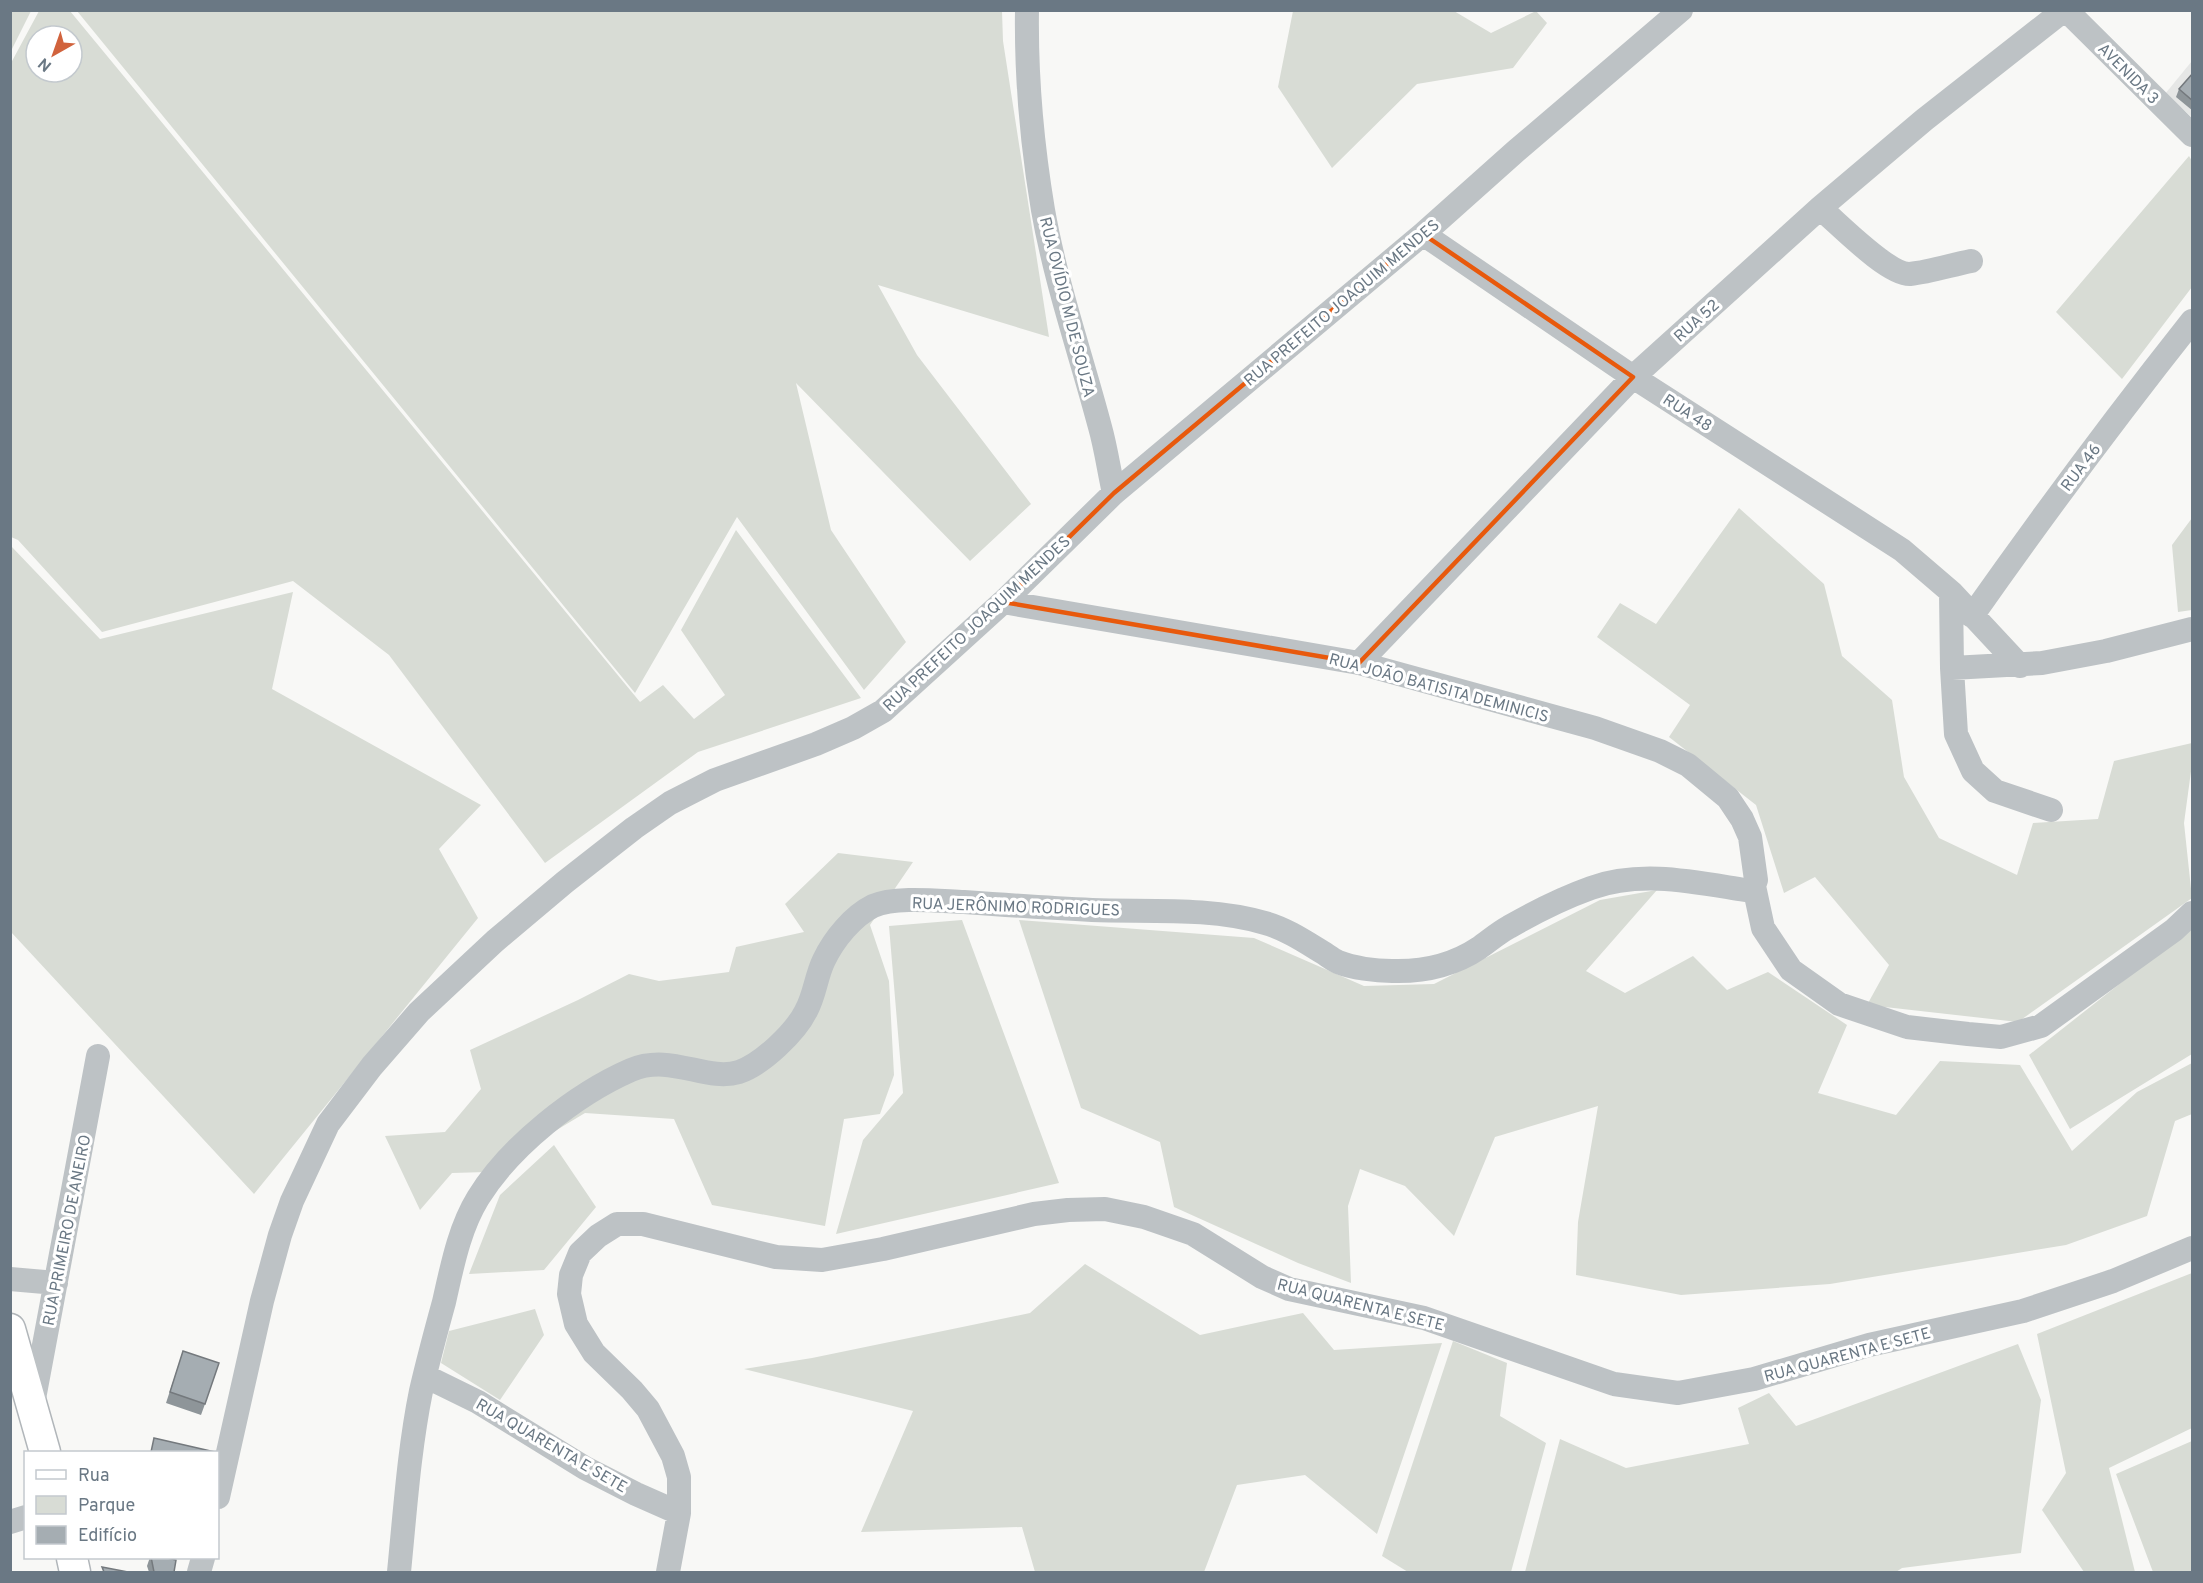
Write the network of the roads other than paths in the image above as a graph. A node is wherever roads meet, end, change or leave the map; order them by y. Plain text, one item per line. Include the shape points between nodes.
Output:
1 (1027, 10) edge
2 (1681, 10) edge
3 (2065, 10) edge
4 (2193, 135) edge
5 (1820, 208) junction
6 (1423, 234) junction
7 (1971, 261) dead end
8 (2193, 321) edge
9 (1633, 377) junction
10 (1114, 493) junction
11 (1951, 592) junction
12 (1003, 602) junction
13 (1972, 616) junction
14 (2193, 629) edge
15 (1359, 663) junction
16 (2020, 666) junction
17 (1952, 668) junction
18 (2051, 810) dead end
19 (1754, 886) junction
20 (2193, 913) edge
21 (98, 1056) dead end
22 (2193, 1248) edge
23 (10, 1279) edge
24 (56, 1283) junction
25 (10, 1329) edge
26 (425, 1376) junction
27 (33, 1404) junction
28 (45, 1451) edge
29 (219, 1493) edge
30 (679, 1513) junction
31 (399, 1572) edge
32 (668, 1572) edge

1 - 10 street, RUA OVÍDIO M DE SOUZA via 1026,58 1044,211
2 - 6 street, RUA PREFEITO JOAQUIM MENDES
3 - 4 street, AVENIDA 3
3 - 5 street, RUA 52 via 1924,120
5 - 7 street via 1898,272 1909,274
5 - 9 street, RUA 52
6 - 9 street, RUA 48
6 - 10 street, RUA PREFEITO JOAQUIM MENDES
8 - 13 street, RUA 46 via 2144,381
9 - 11 street, RUA 48 via 1902,550
9 - 15 street, RUA 52
10 - 12 street, RUA PREFEITO JOAQUIM MENDES
11 - 13 street, RUA 48
11 - 17 street
12 - 15 street, RUA JOÃO BATISITA DEMINICIS
12 - 29 street, RUA PREFEITO JOAQUIM MENDES via 883,711 816,744 715,780 670,803 634,828 495,941 419,1012 328,1124 292,1201 262,1301
13 - 16 street, RUA 48
14 - 16 street via 2106,651
15 - 19 street, RUA JOÃO BATISITA DEMINICIS via 1596,728 1688,765 1728,798 1742,819 1750,837
16 - 17 street
17 - 18 street via 1956,734 1973,771 1995,791
19 - 20 street, RUA JOÃO BATISITA DEMINICIS via 1763,928 1791,970 1839,1004 1907,1027 2001,1037 2041,1026
19 - 26 street, RUA JERÔNIMO RODRIGUES via 1745,890 1659,878 1626,879 1595,886 1538,911 1449,964 1420,971 1386,971 1338,962 1291,933 1264,923 1204,913 917,900 877,904 856,917 837,939 824,960 808,1009 799,1023 774,1049 750,1066 718,1075 672,1064 637,1067 594,1089 527,1139 476,1201 458,1243
21 - 24 street, RUA PRIMEIRO DE ANEIRO
22 - 30 street, RUA QUARENTA E SETE via 2113,1281 2023,1311 1869,1345 1754,1379 1677,1393 1614,1384 1424,1318 1289,1288 1262,1278 1193,1234 1105,1209 1034,1215 822,1260 776,1257 643,1224 617,1224 580,1253 570,1275 569,1294 576,1324 594,1353 648,1409 673,1456 679,1477
23 - 24 street
24 - 27 street, RUA PRIMEIRO DE ANEIRO
25 - 27 main road
26 - 30 street, RUA QUARENTA E SETE via 478,1402 585,1468
26 - 31 street, RUA JERÔNIMO RODRIGUES
27 - 28 main road
30 - 32 street, RUA QUARENTA E SETE

